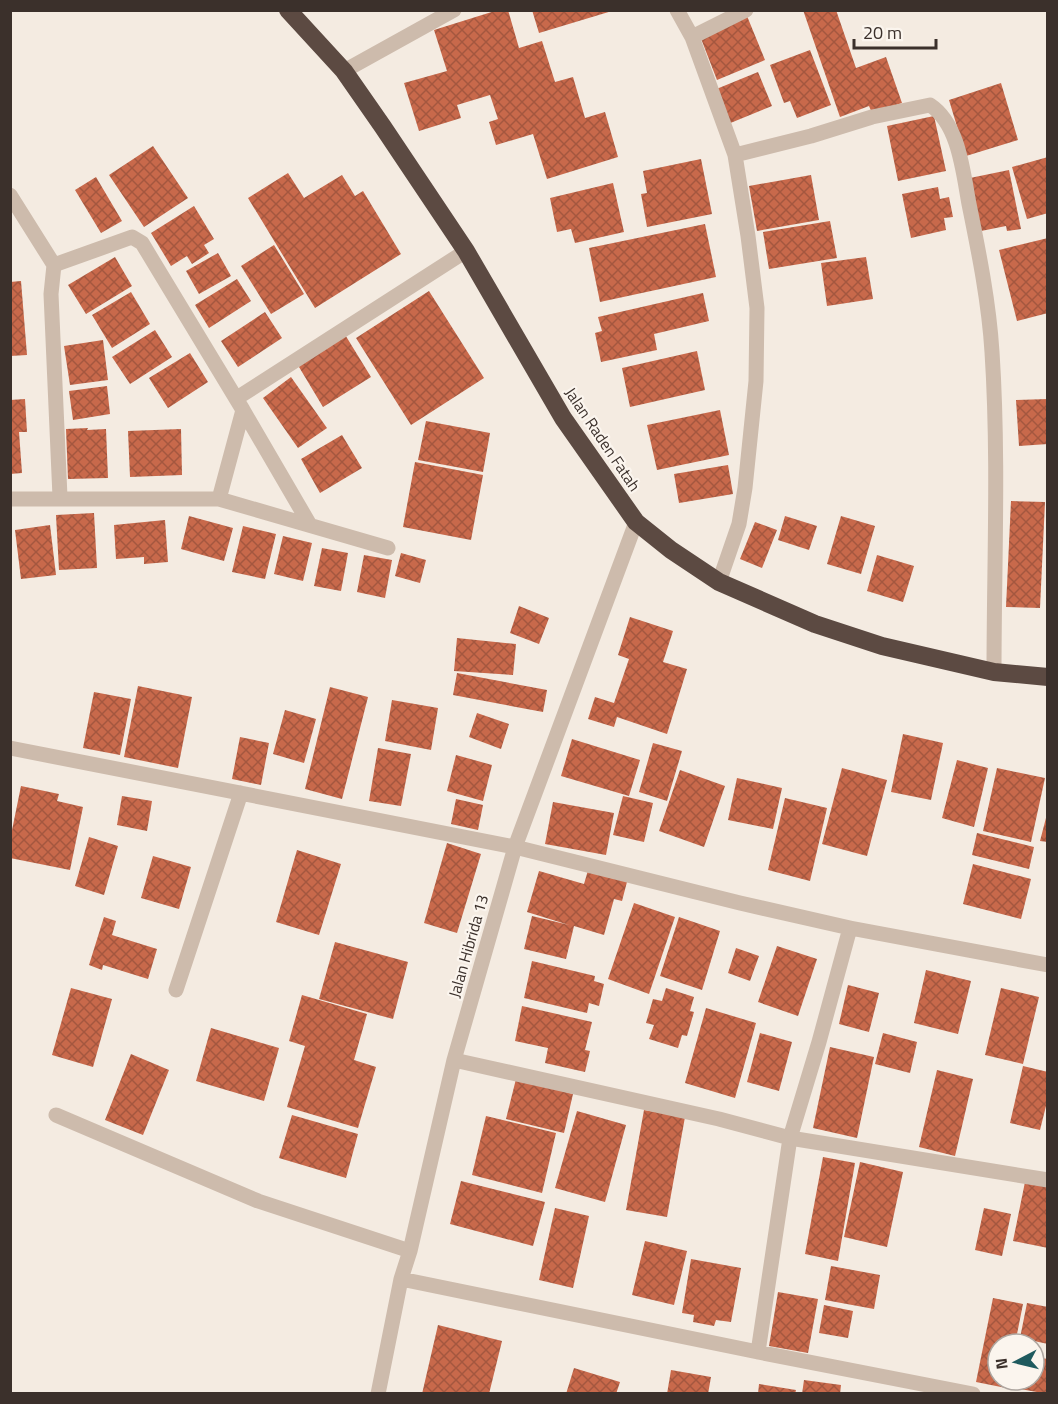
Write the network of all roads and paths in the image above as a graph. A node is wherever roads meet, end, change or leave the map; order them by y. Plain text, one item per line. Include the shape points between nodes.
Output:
1 (288, 10) edge
2 (454, 10) edge
3 (677, 10) edge
4 (746, 10) edge
5 (692, 37) junction
6 (344, 71) junction
7 (735, 155) junction
8 (10, 195) edge
9 (466, 251) junction
10 (54, 265) junction
11 (240, 404) junction
12 (60, 497) junction
13 (10, 499) edge
14 (219, 499) junction
15 (636, 522) junction
16 (310, 525) junction
17 (388, 548) dead end
18 (719, 582) junction
19 (994, 672) junction
20 (1047, 677) edge
21 (10, 748) edge
22 (242, 793) junction
23 (515, 847) junction
24 (850, 928) junction
25 (1047, 965) edge
26 (176, 990) dead end
27 (454, 1060) junction
28 (56, 1115) dead end
29 (790, 1137) junction
30 (1047, 1180) edge
31 (410, 1251) junction
32 (401, 1278) junction
33 (758, 1352) junction
34 (378, 1394) edge
35 (973, 1394) edge

1 - 6 highway, Jalan Raden Fatah
2 - 6 street
3 - 5 street
4 - 5 street
5 - 7 street
6 - 9 highway, Jalan Raden Fatah
7 - 18 street via 757,308 756,381 744,497
7 - 19 street via 930,105 940,112 952,134 978,245 992,350 996,444
8 - 10 street
9 - 11 street
9 - 15 highway, Jalan Raden Fatah via 563,418
10 - 11 street via 136,238
10 - 12 street via 51,294
11 - 14 street
11 - 16 street
12 - 13 street
12 - 14 street
14 - 16 street
15 - 18 highway, Jalan Raden Fatah
15 - 23 street, Jalan Hibrida 13
16 - 17 street
18 - 19 highway, Jalan Raden Fatah via 815,624 882,646
19 - 20 highway, Jalan Raden Fatah
21 - 22 street
22 - 23 street
22 - 26 street
23 - 24 street
23 - 27 street, Jalan Hibrida 13
24 - 25 street
24 - 29 street
27 - 29 street
27 - 31 street, Jalan Hibrida 13
28 - 31 street via 258,1201
29 - 30 street
29 - 33 street
31 - 32 street, Jalan Hibrida 13
32 - 33 street
32 - 34 street, Jalan Hibrida 13
33 - 35 street

